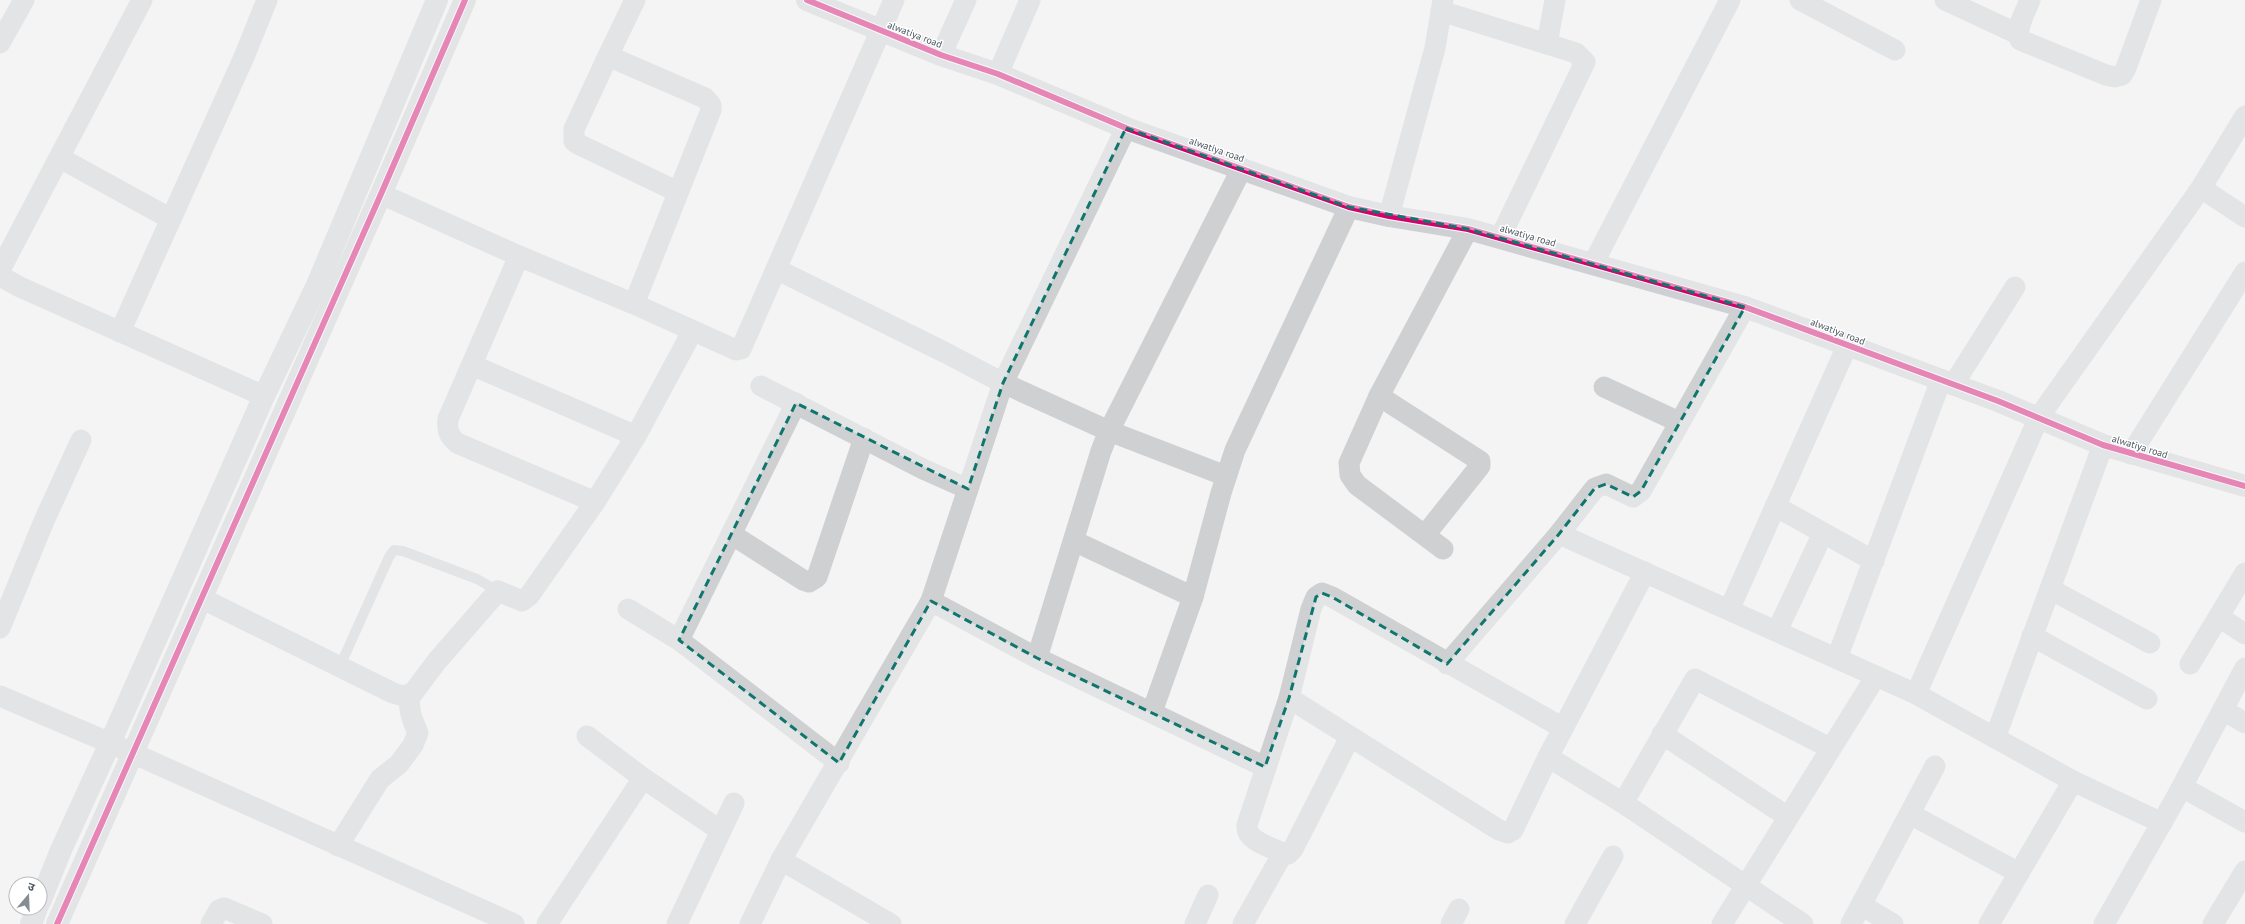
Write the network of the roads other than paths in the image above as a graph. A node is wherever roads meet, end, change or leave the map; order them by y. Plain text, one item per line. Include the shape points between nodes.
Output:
1 (24, 0) edge
2 (142, 0) edge
3 (267, 0) edge
4 (437, 0) edge
5 (465, 0) edge
6 (635, 0) edge
7 (807, 0) edge
8 (894, 0) edge
9 (966, 0) edge
10 (1030, 0) edge
11 (1555, 0) edge
12 (1730, 0) edge
13 (1800, 0) edge
14 (1945, 0) edge
15 (2030, 0) edge
16 (2151, 0) edge
17 (1442, 5) edge
18 (880, 31) junction
19 (2018, 34) junction
20 (0, 43) edge
21 (1547, 44) junction
22 (1895, 50) dead end
23 (941, 55) junction
24 (608, 56) junction
25 (998, 74) junction
26 (2245, 116) edge
27 (1126, 128) junction
28 (60, 158) junction
29 (1242, 168) junction
30 (2201, 188) junction
31 (678, 192) junction
32 (381, 194) junction
33 (1350, 207) junction
34 (1389, 216) junction
35 (2245, 217) edge
36 (171, 219) junction
37 (1468, 229) junction
38 (1500, 238) junction
39 (519, 256) junction
40 (1593, 264) junction
41 (776, 269) junction
42 (0, 270) edge
43 (2245, 272) edge
44 (0, 276) edge
45 (2015, 287) dead end
46 (634, 304) junction
47 (1745, 307) junction
48 (120, 332) junction
49 (692, 332) junction
50 (1847, 346) junction
51 (472, 365) junction
52 (1003, 383) junction
53 (1947, 383) junction
54 (761, 386) dead end
55 (1604, 386) dead end
56 (264, 396) junction
57 (1379, 396) junction
58 (796, 403) junction
59 (2039, 417) junction
60 (1679, 422) junction
61 (1109, 430) junction
62 (636, 436) junction
63 (864, 438) junction
64 (81, 440) dead end
65 (2103, 445) junction
66 (2131, 454) junction
67 (1226, 476) junction
68 (2245, 486) edge
69 (968, 489) junction
70 (595, 502) junction
71 (1776, 506) junction
72 (1823, 533) junction
73 (731, 534) junction
74 (1560, 534) junction
75 (1425, 535) junction
76 (1074, 541) junction
77 (1442, 549) dead end
78 (1874, 561) junction
79 (1645, 572) junction
80 (2245, 573) edge
81 (2050, 589) junction
82 (498, 591) junction
83 (1193, 596) junction
84 (201, 598) junction
85 (932, 602) junction
86 (628, 609) dead end
87 (1729, 610) junction
88 (2219, 616) junction
89 (0, 628) edge
90 (1777, 632) junction
91 (2245, 634) edge
92 (2032, 636) junction
93 (679, 640) junction
94 (2150, 643) dead end
95 (1037, 658) junction
96 (1837, 658) junction
97 (1447, 664) junction
98 (2190, 664) dead end
99 (340, 666) junction
100 (2245, 668) edge
101 (1876, 676) junction
102 (410, 694) junction
103 (1916, 694) junction
104 (0, 696) edge
105 (1289, 698) junction
106 (2147, 699) dead end
107 (2223, 710) junction
108 (1152, 712) junction
109 (2245, 723) edge
110 (1562, 728) junction
111 (1662, 734) junction
112 (588, 736) dead end
113 (1350, 737) junction
114 (1995, 738) junction
115 (110, 744) junction
116 (1830, 748) junction
117 (132, 754) junction
118 (1548, 757) junction
119 (839, 764) junction
120 (1265, 766) junction
121 (1935, 766) dead end
122 (643, 778) junction
123 (2073, 781) junction
124 (2182, 787) junction
125 (1623, 803) junction
126 (734, 804) dead end
127 (1910, 814) junction
128 (1788, 817) junction
129 (2245, 822) edge
130 (2162, 823) junction
131 (721, 831) junction
132 (338, 846) junction
133 (1283, 853) junction
134 (1613, 856) dead end
135 (781, 860) junction
136 (2245, 871) edge
137 (2019, 873) junction
138 (48, 882) edge
139 (1746, 887) junction
140 (1208, 896) dead end
141 (1861, 905) junction
142 (57, 924) edge
143 (211, 924) edge
144 (262, 924) edge
145 (514, 924) edge
146 (547, 924) edge
147 (677, 924) edge
148 (750, 924) edge
149 (891, 924) edge
150 (1195, 924) edge
151 (1243, 924) edge
152 (1575, 924) edge
153 (1722, 924) edge
154 (1803, 924) edge
155 (1851, 924) edge
156 (1893, 924) edge
157 (1989, 924) edge
158 (2104, 924) edge
159 (2213, 924) edge

1 - 20 street
2 - 28 street
3 - 36 street
4 - 56 street via 317,285
5 - 32 street
6 - 24 street
7 - 18 street, alwatiya road
8 - 18 street
9 - 23 street
10 - 25 street
11 - 21 street
12 - 40 street
13 - 22 street
14 - 19 street
15 - 19 street
16 - 19 street via 2126,68 2122,75 2115,77 2027,44 2020,40
17 - 21 street
17 - 34 street via 1432,60
18 - 23 street, alwatiya road
18 - 41 street
21 - 38 street via 1576,53 1585,62
23 - 25 street, alwatiya road
24 - 31 street via 574,130 574,140
24 - 31 street via 705,98 711,105
25 - 27 street, alwatiya road
26 - 30 street
27 - 29 street, alwatiya road
27 - 52 street
28 - 36 street
28 - 42 street
29 - 33 street, alwatiya road
29 - 61 street
30 - 35 street
30 - 59 street
31 - 46 street
32 - 39 street
32 - 84 street
33 - 34 street, alwatiya road
33 - 67 street via 1235,450
34 - 37 street, alwatiya road
36 - 48 street
37 - 38 street, alwatiya road
37 - 57 street
38 - 40 street, alwatiya road
39 - 46 street
39 - 51 street
40 - 47 street, alwatiya road
41 - 49 street via 740,349 736,350
41 - 52 street
43 - 66 street
44 - 48 street
45 - 53 street
46 - 49 street
47 - 50 street, alwatiya road
47 - 60 street
48 - 56 street
49 - 62 street
50 - 53 street, alwatiya road
50 - 71 street
51 - 62 street
51 - 70 street via 448,419 447,430 451,438 456,443
52 - 61 street
52 - 69 street
53 - 59 street, alwatiya road
53 - 78 street
54 - 58 street
55 - 60 street
56 - 115 street
57 - 75 street via 1349,463 1350,475 1357,485
57 - 75 street via 1480,461 1480,466
58 - 63 street
58 - 73 street
59 - 65 street, alwatiya road
59 - 103 street
60 - 74 street via 1637,495 1633,497 1606,484 1600,484
61 - 67 street
61 - 76 street
62 - 70 street
63 - 69 street
63 - 73 street via 817,577 813,581 803,580
64 - 89 street
65 - 66 street, alwatiya road
65 - 81 street
66 - 68 street, alwatiya road
67 - 83 street
69 - 85 street
70 - 82 street via 526,600 522,601
71 - 72 street
71 - 87 street
72 - 78 street
72 - 90 street
73 - 93 street
74 - 79 street
74 - 97 street
75 - 77 street
76 - 83 street
76 - 95 street
78 - 96 street
79 - 87 street
79 - 110 street
80 - 88 street
81 - 92 street
81 - 94 street
82 - 99 lane via 477,579 403,551 394,550
82 - 102 street
83 - 108 street
84 - 99 street
84 - 117 street
85 - 95 street
85 - 119 street
86 - 93 street
87 - 90 street
88 - 91 street
88 - 98 street
90 - 96 street
92 - 106 street
92 - 114 street
93 - 119 street
95 - 108 street
96 - 101 street
97 - 105 street via 1322,593 1316,597 1311,609
97 - 110 street
99 - 102 street via 402,696
100 - 107 street
101 - 103 street
101 - 116 street
102 - 132 street via 409,712 418,733 413,745 395,769 380,779
103 - 114 street
104 - 115 street
105 - 113 street
105 - 120 street
107 - 109 street
107 - 124 street
108 - 120 street
110 - 118 street
111 - 116 street via 1695,679
111 - 125 street
111 - 128 street
112 - 122 street
113 - 118 street via 1504,833 1513,830
113 - 133 street via 1293,849 1288,854
114 - 123 street
115 - 117 street
115 - 138 street
116 - 128 street
117 - 132 street
117 - 142 street
118 - 125 street
119 - 135 street
120 - 133 street via 1247,831 1250,837
121 - 127 street
122 - 131 street
122 - 146 street
123 - 130 street
123 - 137 street
124 - 129 street
124 - 130 street
125 - 139 street
126 - 131 street
127 - 137 street
127 - 141 street
128 - 139 street
130 - 158 street
131 - 147 street
132 - 145 street
133 - 151 street
134 - 152 street
135 - 148 street
135 - 149 street
136 - 159 street
137 - 157 street
139 - 153 street
139 - 154 street
140 - 150 street
141 - 155 street
141 - 156 street
143 - 144 street via 219,910 224,908

